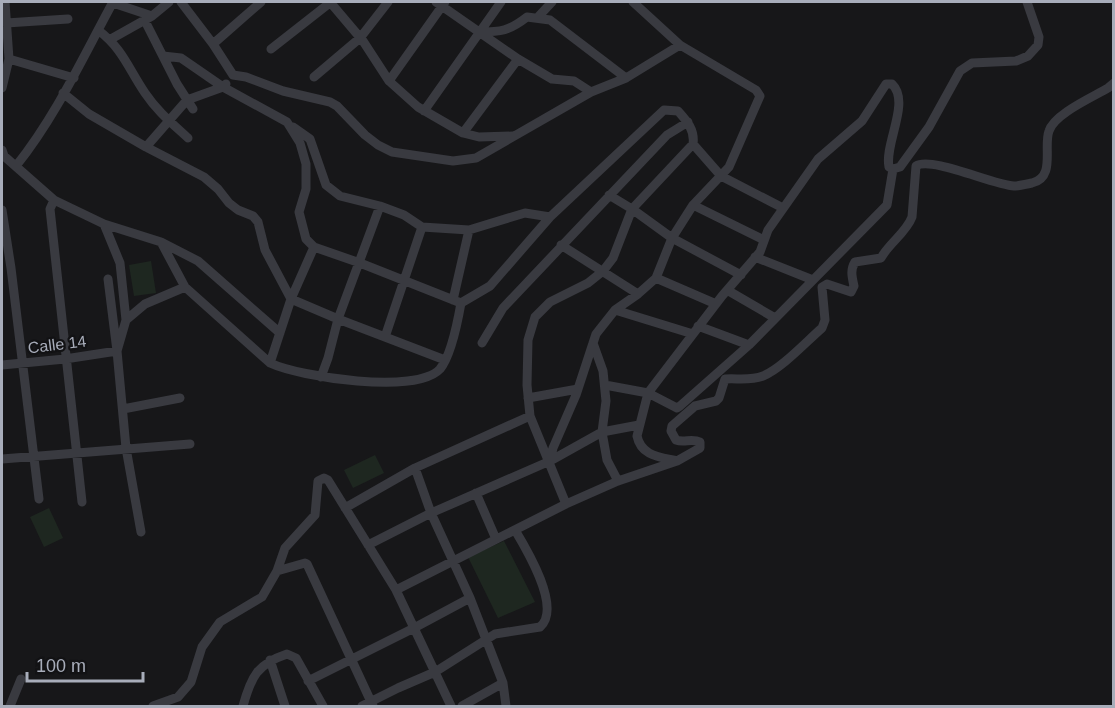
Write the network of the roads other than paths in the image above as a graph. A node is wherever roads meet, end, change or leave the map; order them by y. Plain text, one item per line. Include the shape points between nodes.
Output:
1 (5, 2) edge
2 (113, 2) edge
3 (169, 2) edge
4 (181, 2) edge
5 (261, 2) edge
6 (331, 2) edge
7 (388, 2) edge
8 (501, 2) edge
9 (552, 2) edge
10 (633, 2) edge
11 (1028, 2) edge
12 (441, 3) edge
13 (538, 17) junction
14 (149, 18) junction
15 (68, 19) dead end
16 (4, 22) edge
17 (98, 30) junction
18 (479, 32) junction
19 (360, 38) junction
20 (111, 39) junction
21 (213, 44) junction
22 (680, 45) junction
23 (271, 49) dead end
24 (163, 56) junction
25 (9, 59) junction
26 (518, 59) junction
27 (233, 75) junction
28 (74, 78) junction
29 (314, 78) dead end
30 (626, 78) junction
31 (389, 81) junction
32 (1113, 83) edge
33 (224, 87) junction
34 (2, 88) edge
35 (591, 92) junction
36 (63, 93) junction
37 (187, 99) junction
38 (193, 110) dead end
39 (424, 111) junction
40 (168, 119) junction
41 (287, 122) junction
42 (688, 122) junction
43 (464, 134) junction
44 (515, 136) junction
45 (188, 138) dead end
46 (693, 144) junction
47 (146, 147) junction
48 (2, 154) edge
49 (16, 166) junction
50 (893, 169) junction
51 (720, 176) junction
52 (609, 195) junction
53 (54, 200) junction
54 (693, 205) junction
55 (380, 206) junction
56 (783, 208) junction
57 (632, 209) junction
58 (2, 210) edge
59 (550, 217) junction
60 (104, 224) junction
61 (422, 227) junction
62 (469, 230) junction
63 (672, 238) junction
64 (764, 240) junction
65 (161, 242) junction
66 (561, 245) junction
67 (314, 247) junction
68 (755, 257) junction
69 (360, 263) junction
70 (603, 271) junction
71 (741, 275) junction
72 (656, 278) junction
73 (108, 279) dead end
74 (404, 280) junction
75 (813, 280) junction
76 (185, 287) junction
77 (727, 290) junction
78 (638, 294) junction
79 (291, 299) junction
80 (457, 302) junction
81 (716, 304) junction
82 (615, 310) junction
83 (775, 318) junction
84 (126, 320) junction
85 (338, 320) junction
86 (696, 330) junction
87 (280, 333) junction
88 (385, 337) junction
89 (482, 343) dead end
90 (593, 343) junction
91 (749, 345) junction
92 (117, 351) junction
93 (66, 359) junction
94 (446, 360) junction
95 (22, 363) junction
96 (270, 363) junction
97 (2, 365) edge
98 (321, 377) junction
99 (605, 385) junction
100 (578, 389) junction
101 (648, 393) junction
102 (180, 398) dead end
103 (528, 398) junction
104 (123, 410) junction
105 (530, 416) junction
106 (639, 424) junction
107 (602, 432) junction
108 (190, 444) dead end
109 (126, 448) junction
110 (77, 452) junction
111 (34, 456) junction
112 (2, 459) edge
113 (550, 461) junction
114 (677, 461) junction
115 (415, 468) junction
116 (618, 481) junction
117 (476, 494) junction
118 (39, 499) dead end
119 (82, 502) dead end
120 (566, 504) junction
121 (345, 508) junction
122 (431, 513) junction
123 (515, 530) junction
124 (141, 532) dead end
125 (496, 539) junction
126 (368, 545) junction
127 (452, 560) junction
128 (277, 571) junction
129 (396, 590) junction
130 (470, 598) junction
131 (414, 628) junction
132 (486, 639) junction
133 (270, 660) junction
134 (351, 660) junction
135 (435, 672) junction
136 (21, 679) dead end
137 (308, 681) junction
138 (503, 683) junction
139 (369, 705) edge
140 (10, 706) edge
141 (153, 706) edge
142 (243, 706) edge
143 (285, 706) edge
144 (323, 706) edge
145 (451, 706) edge
146 (462, 706) edge
147 (506, 706) edge

1 - 16 street
2 - 14 street
2 - 17 street
3 - 14 street
4 - 21 street
5 - 21 street
6 - 19 street
6 - 23 street
7 - 19 street
8 - 18 street
9 - 13 street
10 - 22 street
11 - 50 street via 1038,45 1028,56 1016,61 972,63 960,71 928,127 900,167
12 - 18 street
12 - 31 street
13 - 18 street via 527,17 501,32
13 - 30 street via 550,20
14 - 20 street
14 - 24 street
15 - 16 street
16 - 25 street
17 - 20 street
17 - 28 street
18 - 26 street
18 - 39 street
19 - 29 street
19 - 31 street
20 - 40 street via 146,95
21 - 27 street
22 - 30 street
22 - 51 street via 760,96 729,167
24 - 33 street via 181,58
24 - 37 street
25 - 28 street
25 - 34 street
26 - 35 street via 552,79 574,81
26 - 43 street
27 - 33 street
27 - 44 street via 330,102 378,145 392,152 453,161 476,158
28 - 36 street
30 - 35 street
31 - 39 street
32 - 114 street via 1049,128 1048,166 1035,183 1012,186 941,167 916,166 909,224 881,258 855,262 851,292 824,284 824,325 773,370 747,379 725,379 719,398 696,406 672,426 676,440 695,440 701,445
33 - 37 street
33 - 41 street
35 - 44 street
36 - 47 street via 89,114
36 - 49 street
37 - 38 street
37 - 40 street
39 - 43 street
40 - 45 street
40 - 47 street
41 - 55 street via 310,139 326,185 340,196
41 - 67 street via 300,143 306,164 306,189 299,212 306,239
42 - 46 street
42 - 52 street via 667,135
42 - 59 street via 678,111 663,110
43 - 44 street
46 - 51 street
46 - 57 street
47 - 79 street via 204,177 229,203 254,216 265,250
48 - 49 street
49 - 53 street
50 - 56 street via 889,167 888,153 898,111 895,88 886,84 873,108 818,159
50 - 75 street via 887,205
51 - 54 street
51 - 56 street
52 - 57 street
52 - 66 street
53 - 60 street
53 - 93 street via 50,209
54 - 63 street
54 - 64 street
55 - 61 street
55 - 69 street
56 - 64 street
57 - 63 street
57 - 70 street via 613,258
58 - 95 street
59 - 62 street via 525,213
59 - 80 street via 490,286
60 - 65 street
60 - 84 street via 120,263
61 - 62 street
61 - 74 street
62 - 80 street
63 - 71 street
63 - 72 street
64 - 68 street
65 - 76 street
65 - 87 street via 198,261
66 - 70 street
66 - 89 street via 503,308
67 - 69 street
67 - 79 street
68 - 71 street
68 - 75 street
69 - 74 street
69 - 85 street
70 - 78 street
70 - 103 street via 550,302 534,317 528,340
71 - 77 street
72 - 78 street
72 - 81 street
73 - 92 street
74 - 80 street
74 - 88 street
75 - 83 street
76 - 84 street via 145,304
76 - 96 street
77 - 81 street
77 - 83 street
78 - 82 street
79 - 85 street
79 - 87 street
80 - 94 street
81 - 86 street
82 - 86 street
82 - 90 street
83 - 91 street
84 - 92 street
85 - 88 street
85 - 98 street
86 - 91 street
86 - 101 street
87 - 96 street
88 - 94 street
90 - 99 street
90 - 100 street
91 - 101 street via 677,408
92 - 93 street, Calle 14
92 - 104 street
93 - 95 street, Calle 14
93 - 110 street
94 - 98 street via 432,374 405,382
95 - 97 street, Calle 14
95 - 111 street
96 - 98 street
99 - 101 street
99 - 107 street
100 - 103 street
100 - 113 street
101 - 106 street
102 - 104 street
103 - 105 street
104 - 109 street
105 - 113 street
105 - 115 street
106 - 107 street
106 - 114 street via 640,447 659,458
107 - 113 street
107 - 116 street via 607,460
108 - 109 street
109 - 110 street
109 - 124 street
110 - 111 street
110 - 119 street
111 - 112 street
111 - 118 street
113 - 117 street
113 - 120 street
114 - 116 street
115 - 121 street
115 - 122 street
116 - 120 street
117 - 122 street
117 - 125 street
120 - 123 street
121 - 126 street
121 - 128 street via 328,480 320,479 315,515 285,548
122 - 126 street
122 - 127 street
123 - 125 street
123 - 132 street via 534,561 548,616 540,627
125 - 127 street
126 - 129 street
127 - 129 street
127 - 130 street
128 - 134 street via 307,564
128 - 141 street via 262,597 220,622 202,647 191,682 178,697
129 - 131 street
130 - 131 street
130 - 132 street
131 - 134 street
131 - 135 street
132 - 135 street
132 - 138 street
133 - 137 street via 287,654 296,658
133 - 142 street via 249,684
133 - 143 street
134 - 137 street
134 - 139 street
135 - 139 street
135 - 145 street
136 - 140 street
137 - 144 street
138 - 146 street
138 - 147 street

